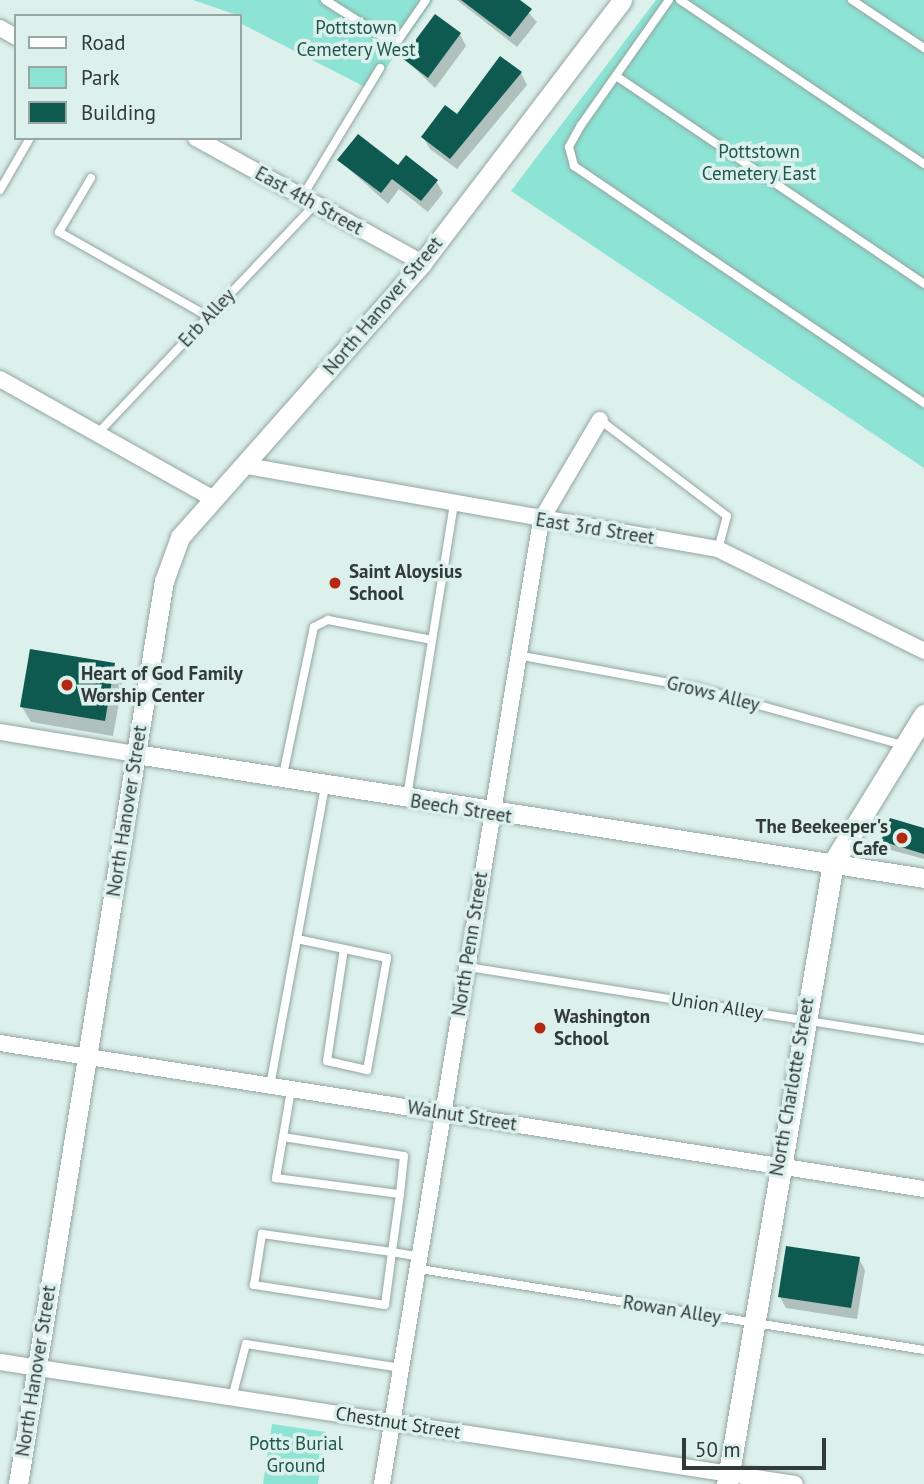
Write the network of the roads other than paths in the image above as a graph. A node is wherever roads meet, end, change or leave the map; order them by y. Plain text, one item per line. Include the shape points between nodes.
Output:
1 (325, 0) edge
2 (426, 0) edge
3 (622, 0) edge
4 (669, 0) edge
5 (680, 0) edge
6 (852, 0) edge
7 (924, 48) edge
8 (380, 68) dead end
9 (619, 78) junction
10 (29, 140) edge
11 (200, 140) edge
12 (924, 164) edge
13 (90, 178) dead end
14 (0, 190) edge
15 (309, 201) junction
16 (422, 263) junction
17 (924, 284) edge
18 (209, 317) junction
19 (0, 379) edge
20 (924, 403) edge
21 (600, 419) joint
22 (99, 432) junction
23 (247, 466) junction
24 (212, 498) junction
25 (454, 504) junction
26 (541, 520) junction
27 (718, 549) junction
28 (432, 640) junction
29 (924, 651) edge
30 (517, 655) junction
31 (924, 715) edge
32 (0, 732) edge
33 (905, 746) junction
34 (136, 754) junction
35 (282, 779) junction
36 (325, 786) junction
37 (407, 800) junction
38 (489, 814) junction
39 (833, 863) junction
40 (924, 878) edge
41 (297, 939) junction
42 (344, 949) junction
43 (468, 967) junction
44 (804, 1020) junction
45 (924, 1040) edge
46 (0, 1043) edge
47 (87, 1057) junction
48 (270, 1087) junction
49 (291, 1090) junction
50 (443, 1114) junction
51 (283, 1137) junction
52 (778, 1165) junction
53 (924, 1189) edge
54 (400, 1194) junction
55 (392, 1252) junction
56 (421, 1263) junction
57 (754, 1323) junction
58 (924, 1350) edge
59 (0, 1362) edge
60 (36, 1368) junction
61 (401, 1368) junction
62 (232, 1398) junction
63 (391, 1422) junction
64 (728, 1478) edge
65 (18, 1484) edge
66 (382, 1484) edge
67 (795, 1484) edge

1 - 2 lane via 388,40 399,39
3 - 16 street, North Hanover Street
4 - 9 lane
5 - 12 lane
6 - 7 lane
8 - 15 lane, Erb Alley
9 - 17 lane
9 - 20 lane via 569,147 581,174
10 - 14 lane
11 - 15 street, East 4th Street
13 - 18 lane via 59,232
15 - 16 street, East 4th Street
15 - 18 lane, Erb Alley
16 - 23 street, North Hanover Street
18 - 22 lane, Erb Alley
19 - 22 street
21 - 26 street, North Penn Street
21 - 27 lane via 727,516
22 - 24 street
23 - 24 street, North Hanover Street
23 - 25 street, East 3rd Street
24 - 34 street, North Hanover Street via 180,537 164,581
25 - 26 street, East 3rd Street
25 - 28 lane
26 - 27 street, East 3rd Street
26 - 30 street, North Penn Street
27 - 29 street, East 3rd Street
28 - 35 lane via 328,620 314,627
28 - 37 lane
30 - 33 lane, Grows Alley via 697,688
30 - 38 street, North Penn Street
31 - 33 main road, North Charlotte Street
32 - 34 street, Beech Street
33 - 39 main road, North Charlotte Street
34 - 35 street, Beech Street
34 - 47 street, North Hanover Street
35 - 36 street, Beech Street
36 - 37 street, Beech Street
36 - 41 lane
37 - 38 street, Beech Street
38 - 39 street, Beech Street
38 - 43 street, North Penn Street
39 - 40 street, Beech Street
39 - 44 main road, North Charlotte Street
41 - 42 lane
41 - 48 lane
42 - 42 lane via 327,1061 367,1070 387,958
43 - 44 lane, Union Alley
43 - 50 street, North Penn Street
44 - 45 lane, Union Alley
44 - 52 main road, North Charlotte Street
46 - 47 street, Walnut Street
47 - 48 street, Walnut Street
47 - 60 street, North Hanover Street
48 - 49 street, Walnut Street
49 - 50 street, Walnut Street
49 - 51 lane
50 - 52 street, Walnut Street
50 - 56 street, North Penn Street
51 - 54 lane via 404,1156
51 - 54 lane via 276,1178
52 - 53 street, Walnut Street
52 - 57 main road, North Charlotte Street
54 - 55 lane
55 - 55 lane, Rowan Alley via 385,1305 254,1285 262,1234
55 - 56 lane, Rowan Alley
56 - 57 lane, Rowan Alley
56 - 61 street, North Penn Street
57 - 58 lane, Rowan Alley
57 - 64 main road, North Charlotte Street
59 - 60 street, Chestnut Street
60 - 62 street, Chestnut Street
60 - 65 street, North Hanover Street
61 - 62 lane via 246,1344
61 - 63 street, North Penn Street
62 - 63 street, Chestnut Street
63 - 64 street, Chestnut Street
63 - 66 street, North Penn Street
64 - 67 street, Chestnut Street

